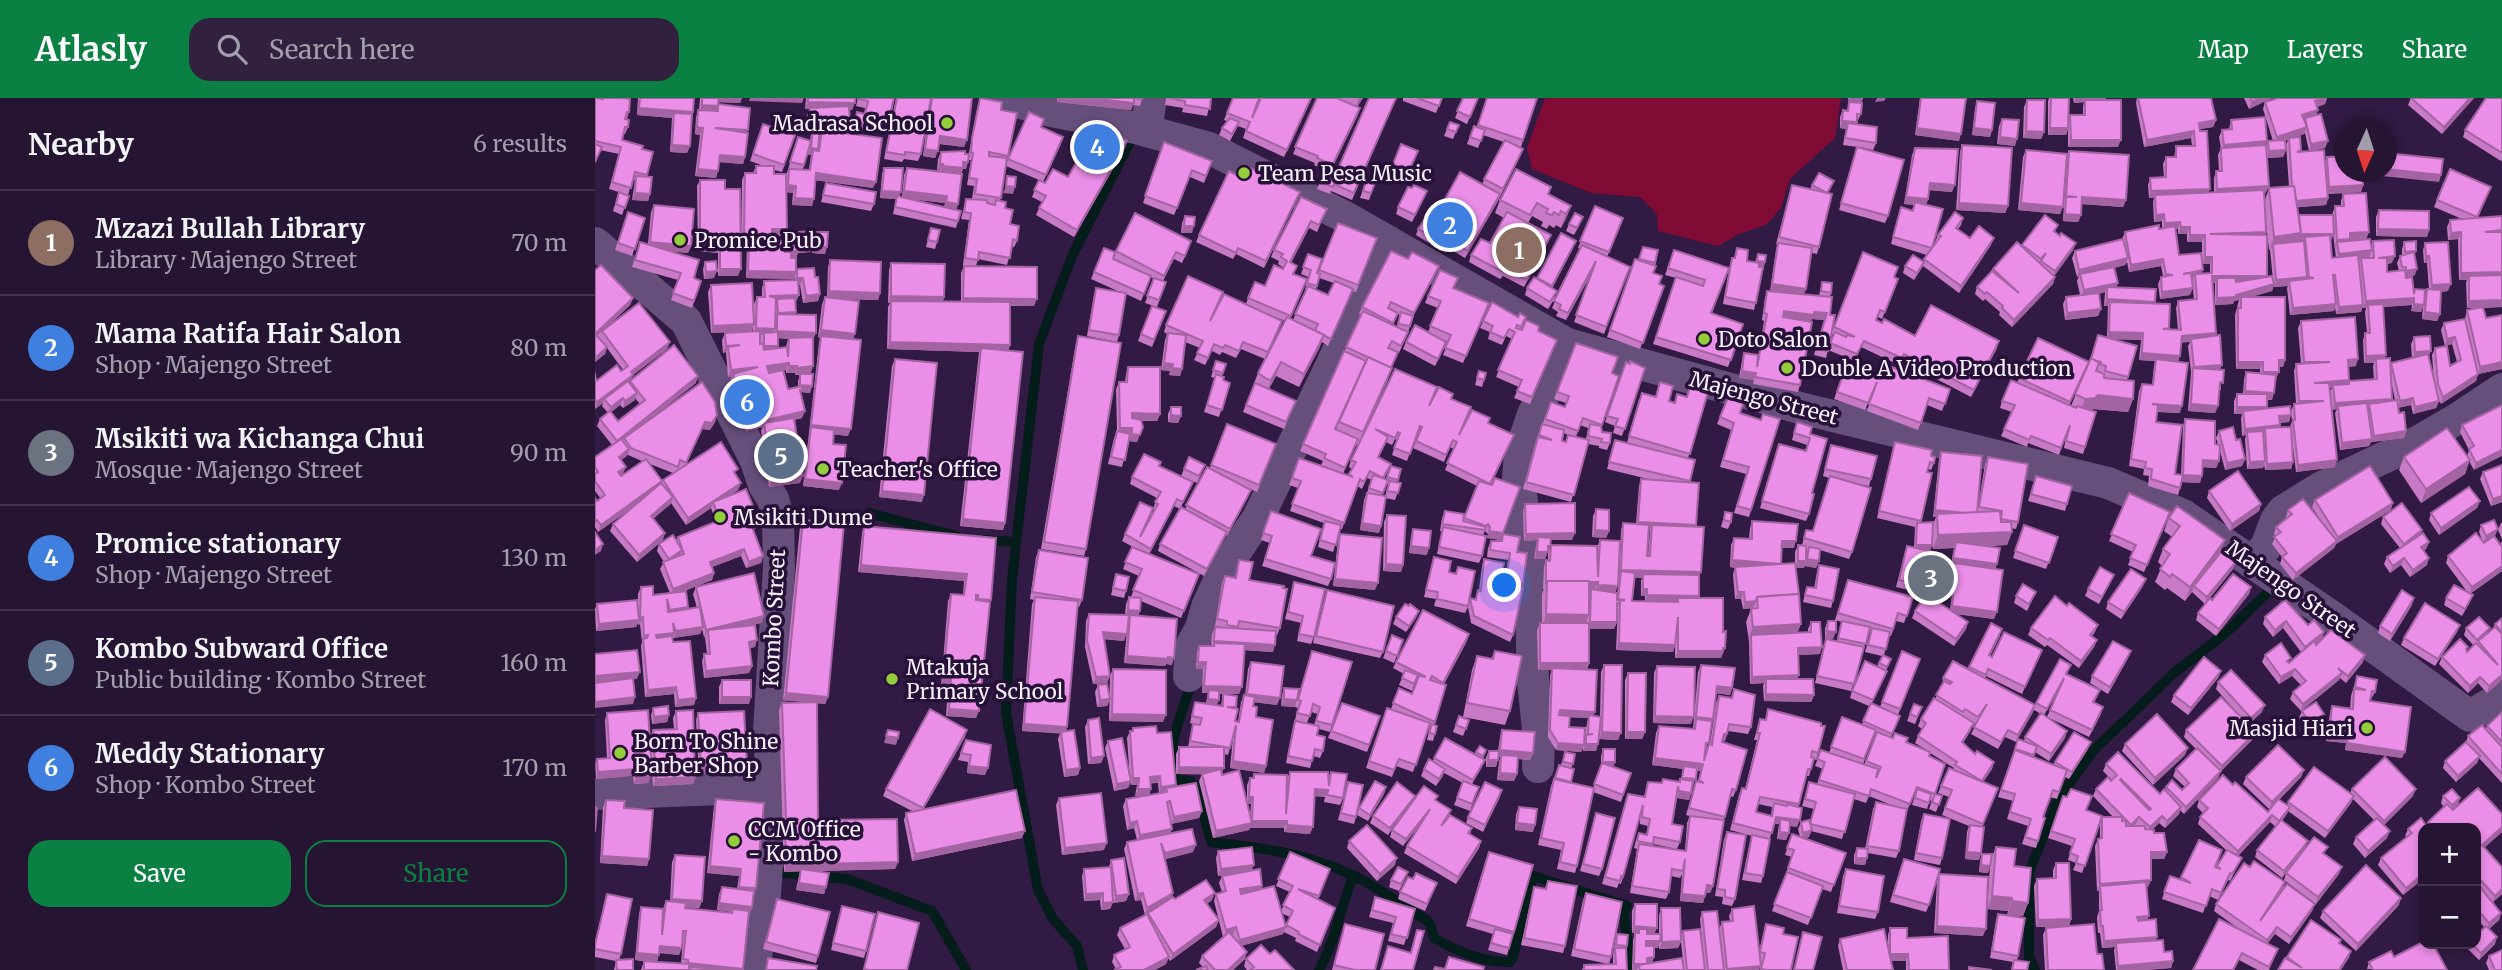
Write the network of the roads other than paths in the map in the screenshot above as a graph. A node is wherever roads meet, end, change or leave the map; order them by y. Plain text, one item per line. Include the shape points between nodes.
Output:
1 (1004, 98) edge
2 (1151, 98) edge
3 (1146, 131) junction
4 (1388, 241) junction
5 (595, 243) edge
6 (1567, 344) junction
7 (2502, 389) edge
8 (2251, 562) junction
9 (1189, 676) dead end
10 (2502, 698) edge
11 (1538, 767) dead end
12 (772, 787) junction
13 (595, 794) edge
14 (754, 970) edge

1 - 3 street, Majengo Street
2 - 3 street
3 - 4 street, Majengo Street via 1209,148
4 - 6 street, Majengo Street
4 - 9 street via 1258,518 1207,607 1191,646
5 - 12 street, Kombo Street via 686,321 773,499 779,568 770,703
6 - 8 street, Majengo Street via 1800,408 2108,484 2183,515
6 - 11 street via 1533,414 1520,453 1518,478 1522,501 1518,530 1530,565
7 - 8 street via 2417,442 2283,511 2266,547
8 - 10 street, Majengo Street via 2470,716
12 - 13 street
12 - 14 street, Kombo Street via 765,895

